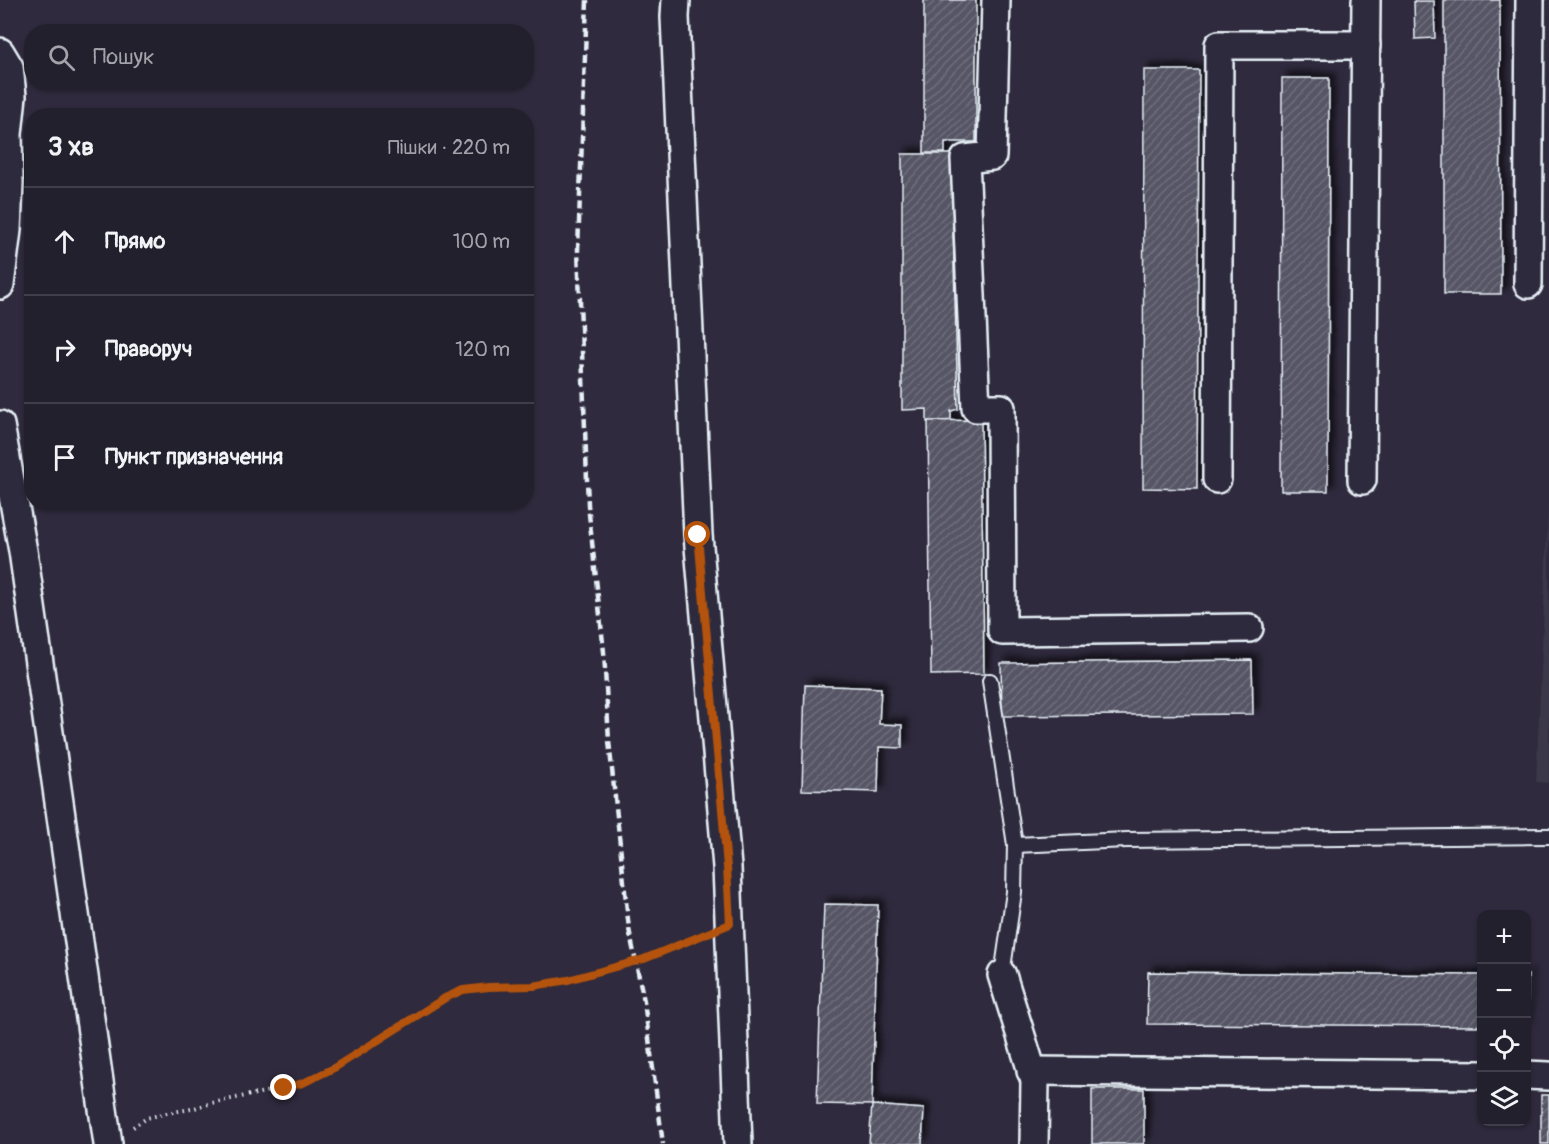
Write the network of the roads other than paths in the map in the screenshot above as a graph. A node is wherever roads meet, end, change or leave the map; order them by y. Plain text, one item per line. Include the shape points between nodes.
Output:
1 (676, 0) edge
2 (996, 0) edge
3 (1366, 0) edge
4 (1530, 0) edge
5 (1366, 45) junction
6 (0, 52) edge
7 (1528, 284) dead end
8 (0, 285) edge
9 (0, 425) edge
10 (1216, 478) dead end
11 (1362, 480) dead end
12 (1249, 628) dead end
13 (990, 681) dead end
14 (1549, 836) edge
15 (1015, 845) junction
16 (1002, 975) joint
17 (1031, 1071) junction
18 (1477, 1075) edge
19 (1531, 1075) edge
20 (1549, 1076) edge
21 (108, 1144) edge
22 (738, 1144) edge
23 (1034, 1144) edge

1 - 22 street via 698,535 727,867
2 - 12 street via 992,156 965,159 976,408 1001,408 1002,631
3 - 5 street
4 - 7 street
5 - 10 street via 1219,45
5 - 11 street
6 - 8 street via 9,67 12,96 7,230
9 - 21 street via 25,562
13 - 15 lane
14 - 15 lane via 1127,840
15 - 16 lane via 1014,892
16 - 17 street
17 - 18 street
17 - 23 street via 1035,1082
19 - 20 street

